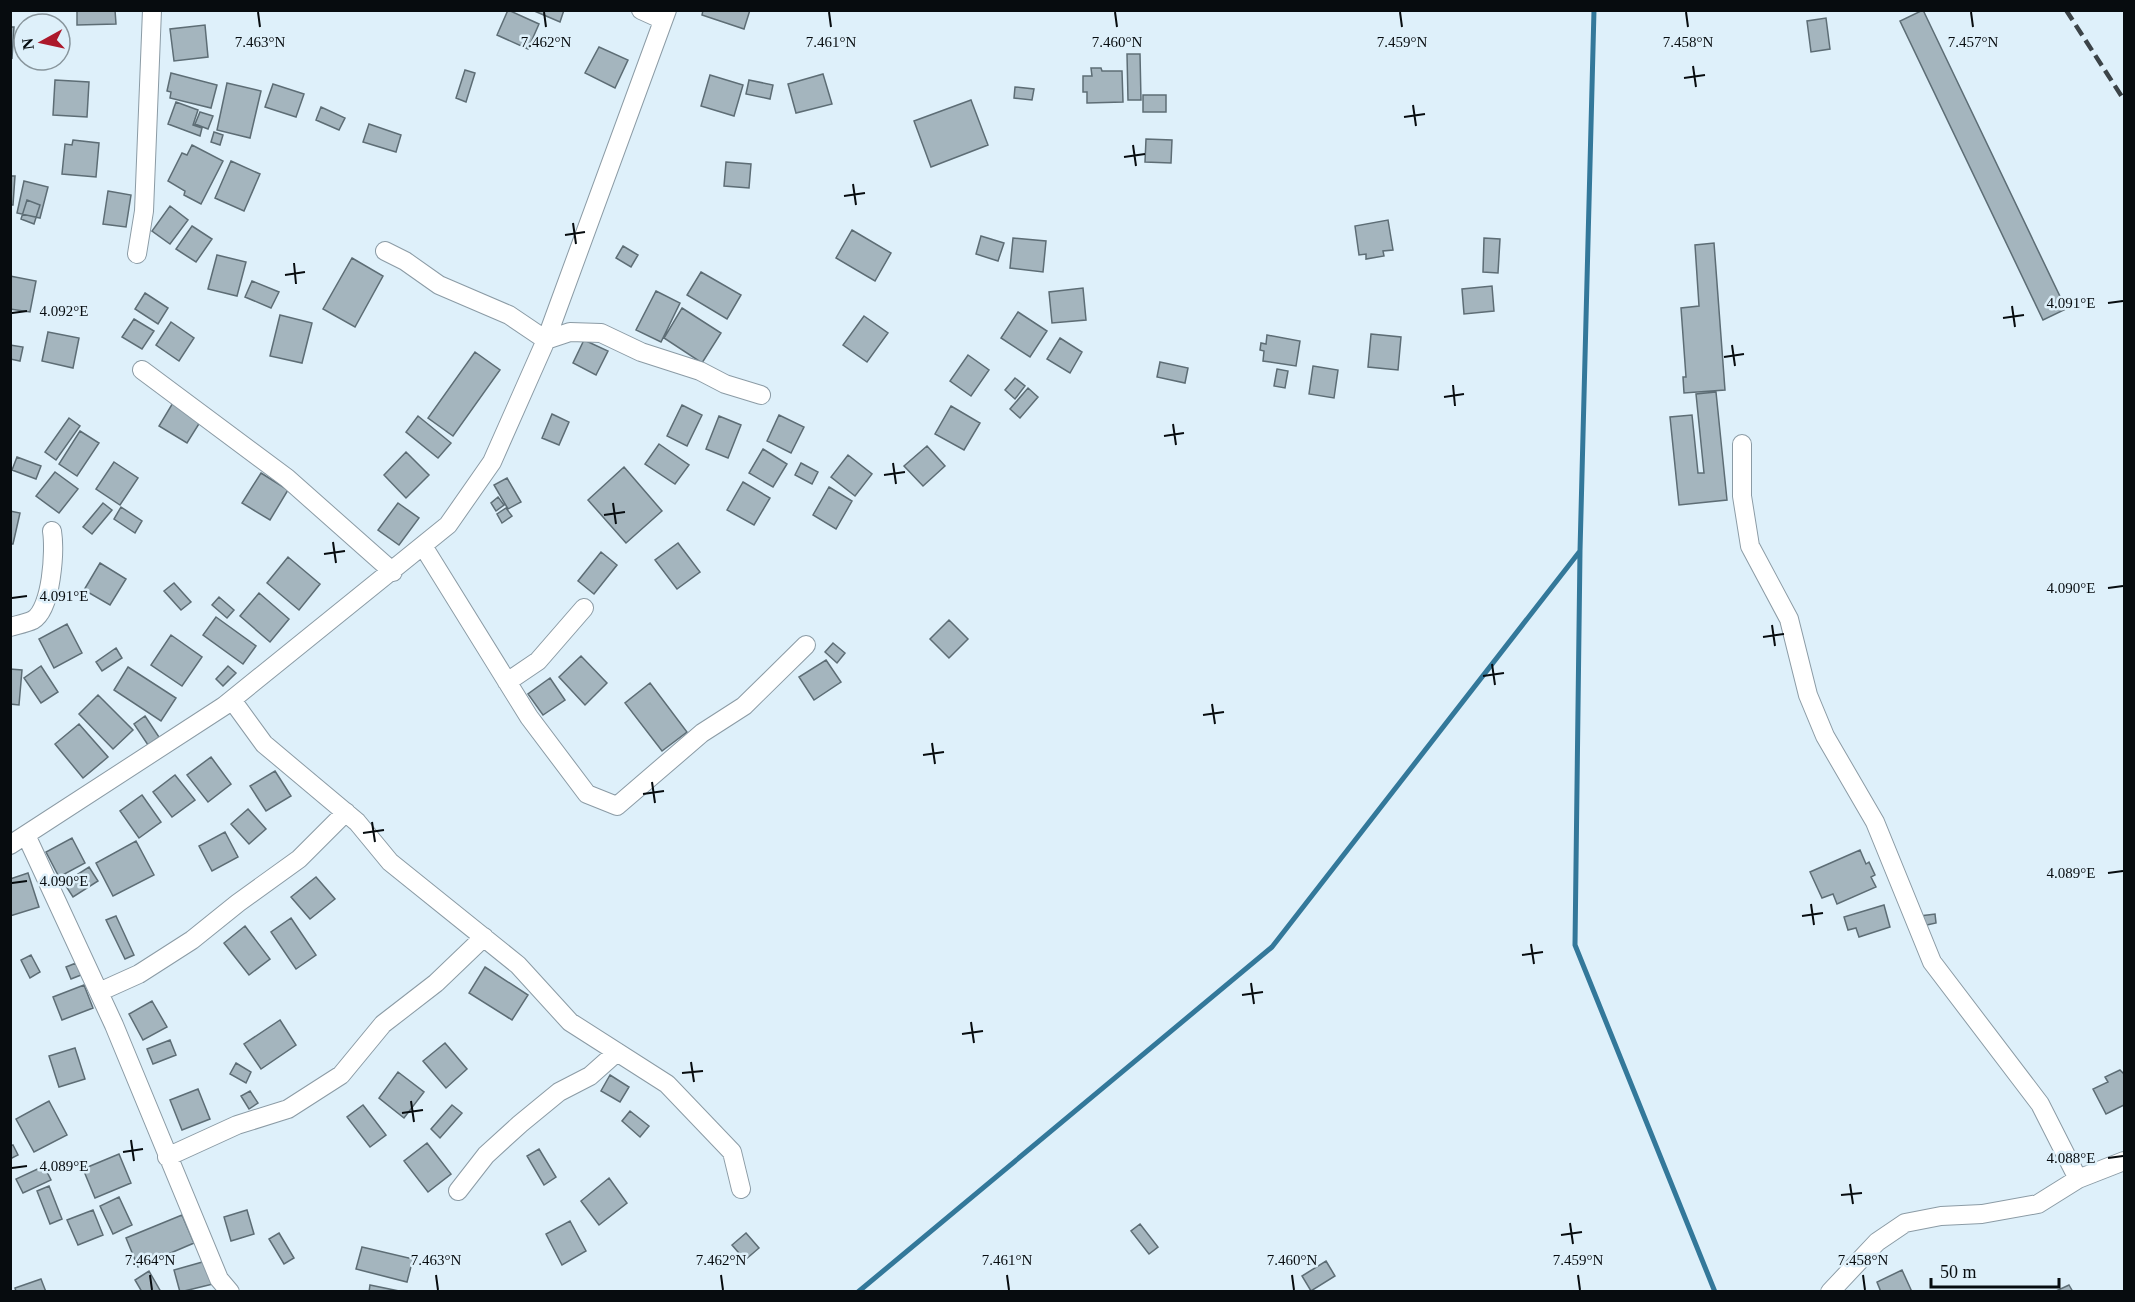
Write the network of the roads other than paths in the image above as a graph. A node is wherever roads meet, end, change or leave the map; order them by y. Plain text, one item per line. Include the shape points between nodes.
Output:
1 (152, 10) edge
2 (641, 10) edge
3 (665, 15) edge
4 (385, 251) dead end
5 (137, 254) dead end
6 (546, 340) junction
7 (142, 370) dead end
8 (761, 395) dead end
9 (1742, 444) dead end
10 (52, 531) dead end
11 (423, 546) junction
12 (393, 572) junction
13 (584, 608) dead end
14 (10, 627) edge
15 (806, 645) dead end
16 (507, 682) junction
17 (232, 700) junction
18 (346, 813) junction
19 (18, 840) edge
20 (484, 937) junction
21 (99, 992) junction
22 (616, 1052) junction
23 (168, 1157) junction
24 (2124, 1161) edge
25 (2078, 1179) junction
26 (741, 1190) dead end
27 (458, 1191) dead end
28 (230, 1292) edge
29 (1830, 1292) edge

1 - 5 street via 144,211
2 - 3 street
3 - 6 street
4 - 6 street via 439,285 509,315
6 - 8 street via 570,332 601,333 641,352
6 - 11 street via 492,462 448,525
7 - 12 street via 287,478
9 - 25 street via 1742,495 1750,546 1789,619 1808,695 1825,736 1875,822 1932,962 2040,1104
10 - 14 street via 54,548 45,603 34,620
11 - 12 street
11 - 16 street
12 - 17 street
13 - 16 street via 538,661
15 - 16 street via 744,706 702,733 617,806 587,794
17 - 18 street via 264,744
17 - 19 street via 166,747
18 - 20 street via 390,862
18 - 21 street via 299,859 192,940 139,974
19 - 21 street
20 - 22 street via 519,965 570,1022
20 - 23 street via 436,983 383,1024 341,1075 288,1109 237,1125
21 - 23 street
22 - 26 street via 667,1084 732,1152
22 - 27 street via 590,1076 559,1092 520,1124 486,1155
23 - 28 street via 219,1279
24 - 25 street
25 - 29 street via 2038,1204 1905,1223 1877,1242

